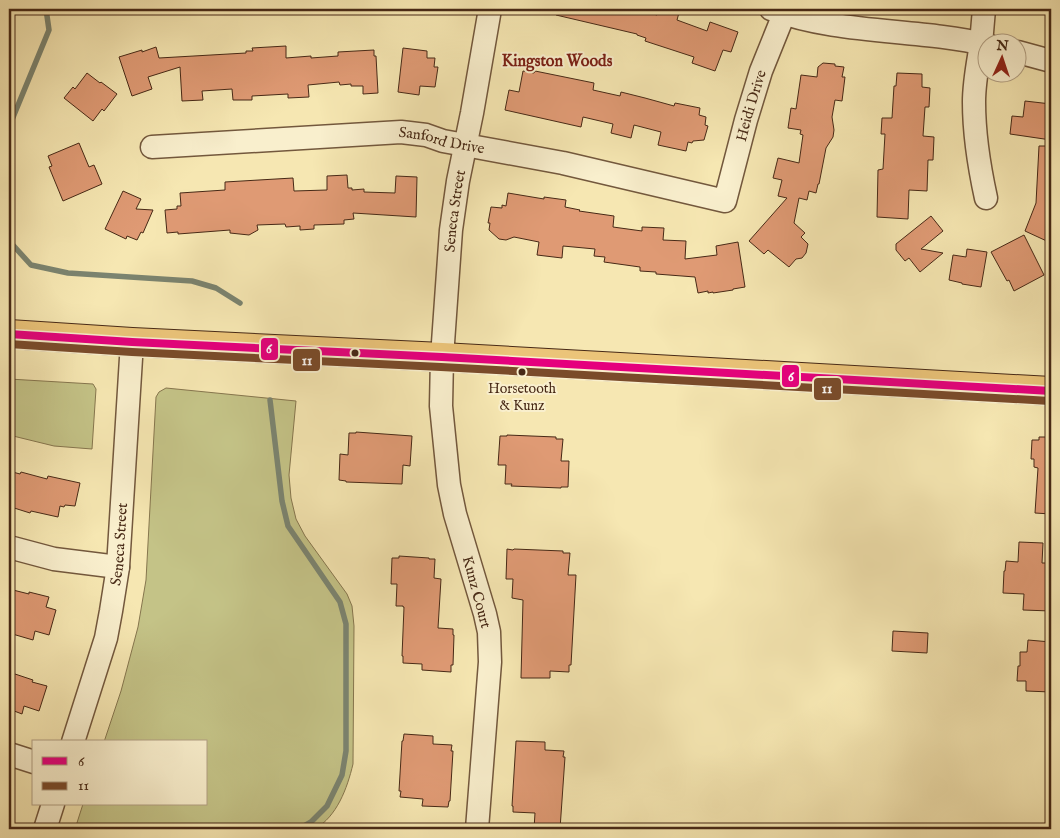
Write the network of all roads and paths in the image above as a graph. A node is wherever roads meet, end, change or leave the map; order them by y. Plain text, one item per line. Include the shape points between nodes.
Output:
1 (490, 9) edge
2 (984, 9) edge
3 (777, 11) edge
4 (984, 32) edge
5 (978, 43) edge
6 (1028, 55) edge
7 (1051, 61) edge
8 (978, 65) edge
9 (465, 146) junction
10 (152, 147) dead end
11 (986, 198) dead end
12 (725, 200) joint
13 (9, 334) edge
14 (132, 342) junction
15 (442, 357) junction
16 (1051, 391) edge
17 (9, 547) edge
18 (118, 567) junction
19 (74, 740) edge
20 (9, 754) edge
21 (32, 761) edge
22 (52, 806) edge
23 (45, 829) edge
24 (477, 829) edge

1 - 9 street, Seneca Street
2 - 4 street
3 - 5 street via 834,26
3 - 12 street, Heidi Drive
6 - 7 street
8 - 11 street via 975,134
9 - 10 street, Sanford Drive via 401,132
9 - 12 street, Sanford Drive via 564,163
9 - 15 street, Seneca Street via 451,230
13 - 14 main road
14 - 15 main road
14 - 18 street, Seneca Street
15 - 16 main road
15 - 24 street, Kunz Court via 441,406 449,485 488,632 490,662
17 - 18 street via 54,559
18 - 19 street, Seneca Street via 106,638
20 - 21 street
22 - 23 street

